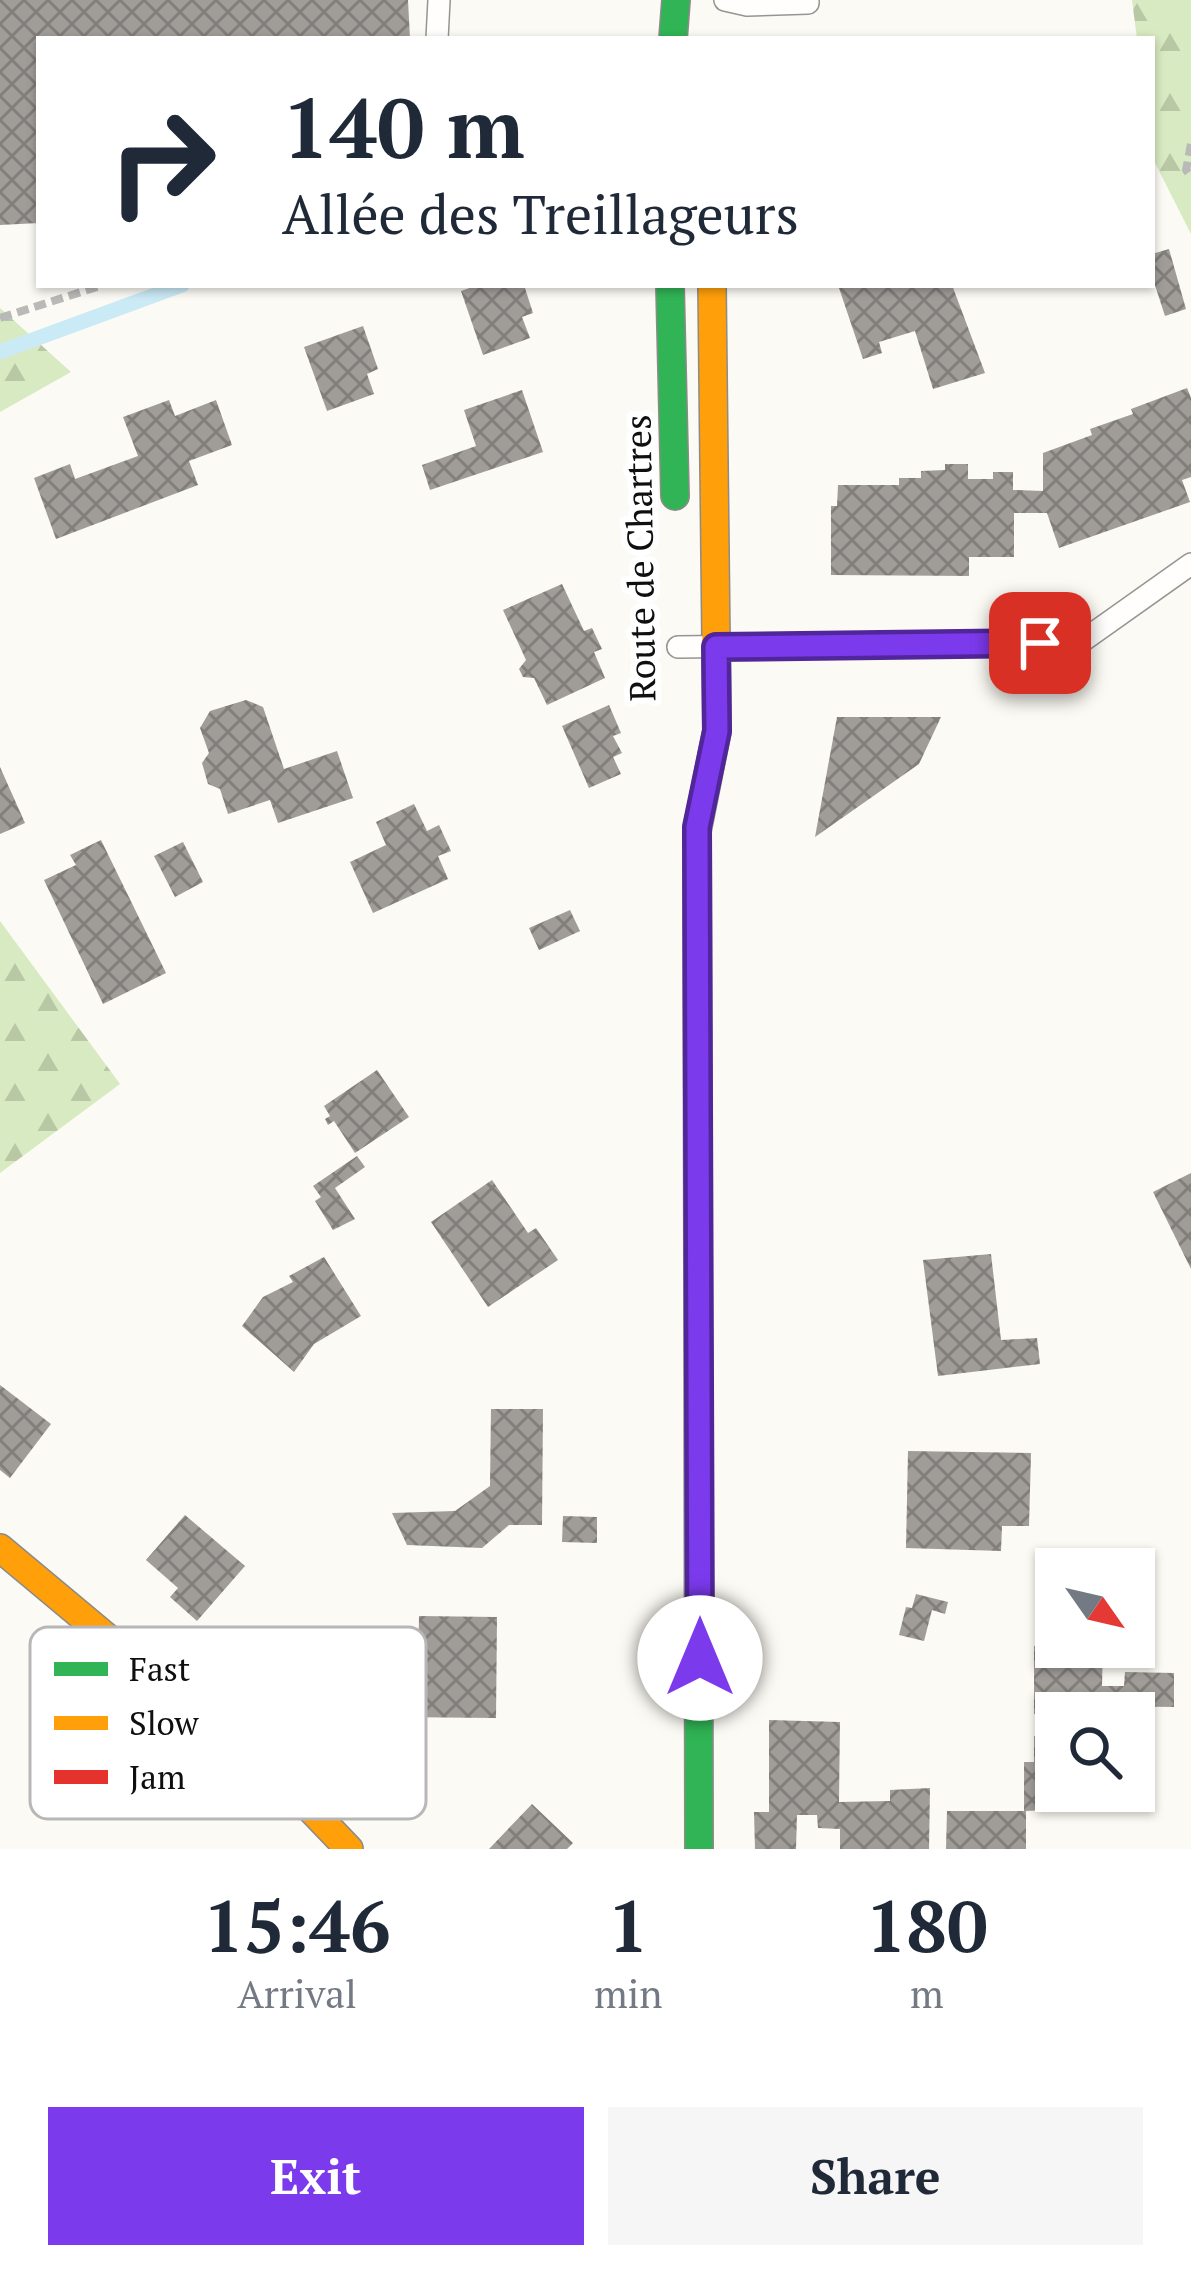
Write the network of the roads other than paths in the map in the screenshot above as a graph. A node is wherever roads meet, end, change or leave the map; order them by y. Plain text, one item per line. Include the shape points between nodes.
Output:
1 (440, 0) edge
2 (676, 0) edge
3 (808, 0) edge
4 (716, 6) edge
5 (437, 36) edge
6 (673, 36) edge
7 (670, 288) edge
8 (712, 288) edge
9 (675, 534) dead end
10 (1191, 564) edge
11 (716, 647) junction
12 (678, 648) dead end
13 (681, 765) dead end
14 (697, 827) junction
15 (0, 1548) edge
16 (95, 1627) edge
17 (320, 1819) edge
18 (349, 1849) edge
19 (699, 1849) edge

1 - 5 lane
2 - 6 main road
3 - 4 lane
7 - 9 main road, Route de Chartres
8 - 11 main road, Route de Chartres
10 - 11 lane via 1081,642
11 - 12 lane
11 - 14 main road, Route de Chartres via 717,731
13 - 14 main road, Route de Chartres
14 - 19 main road, Route de Chartres
15 - 16 main road
17 - 18 main road

